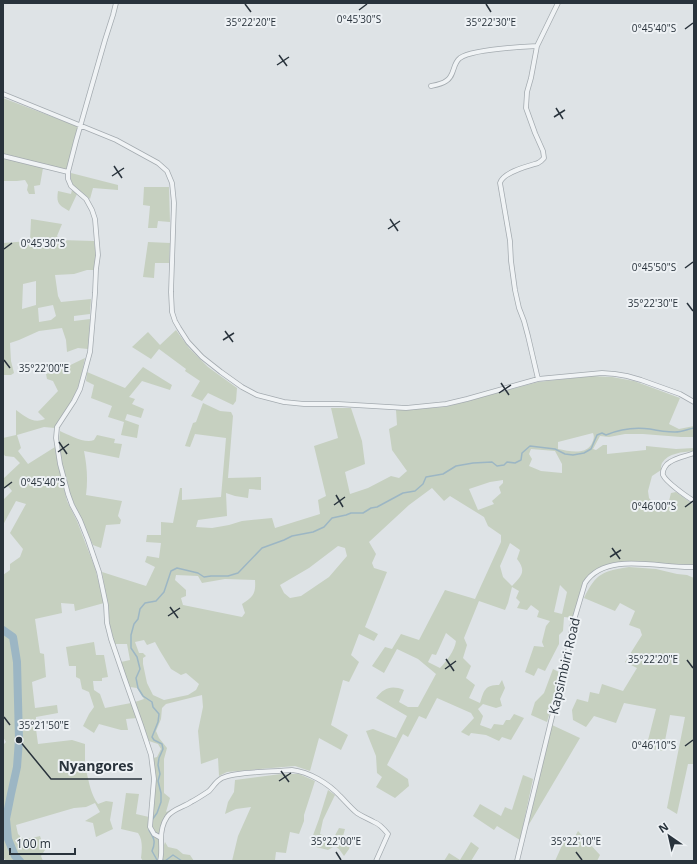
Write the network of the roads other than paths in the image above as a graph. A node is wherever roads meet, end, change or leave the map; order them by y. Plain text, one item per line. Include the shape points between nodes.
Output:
1 (116, 3) edge
2 (558, 3) edge
3 (537, 46) junction
4 (431, 86) dead end
5 (3, 94) edge
6 (81, 125) junction
7 (3, 156) edge
8 (68, 172) junction
9 (538, 379) junction
10 (694, 402) edge
11 (694, 453) edge
12 (694, 502) edge
13 (694, 567) edge
14 (161, 838) junction
15 (160, 861) edge
16 (376, 861) edge
17 (517, 861) edge

1 - 6 street
2 - 3 street
3 - 4 street via 465,54 456,62 448,80
3 - 9 street via 526,108 544,158 538,163 508,174 500,183 515,290
5 - 6 street
6 - 8 street
6 - 9 street via 137,151 158,163 166,171 172,183 174,202 172,312 188,342 202,357 242,387 258,395 284,402 406,408 446,404
7 - 8 street
8 - 14 street via 71,186 86,199 92,210 98,255 90,352 80,388 57,426 58,453 68,494 99,572 111,639 151,755 154,779 150,827 152,832
9 - 10 street via 615,374 651,383
11 - 12 street via 672,461 664,468 663,475
13 - 17 street, Kapsimbiri Road via 611,565 599,570 585,583 572,627
14 - 15 street
14 - 16 street via 164,824 171,813 208,792 220,779 292,770 318,779 339,794 359,815 375,822 388,834

